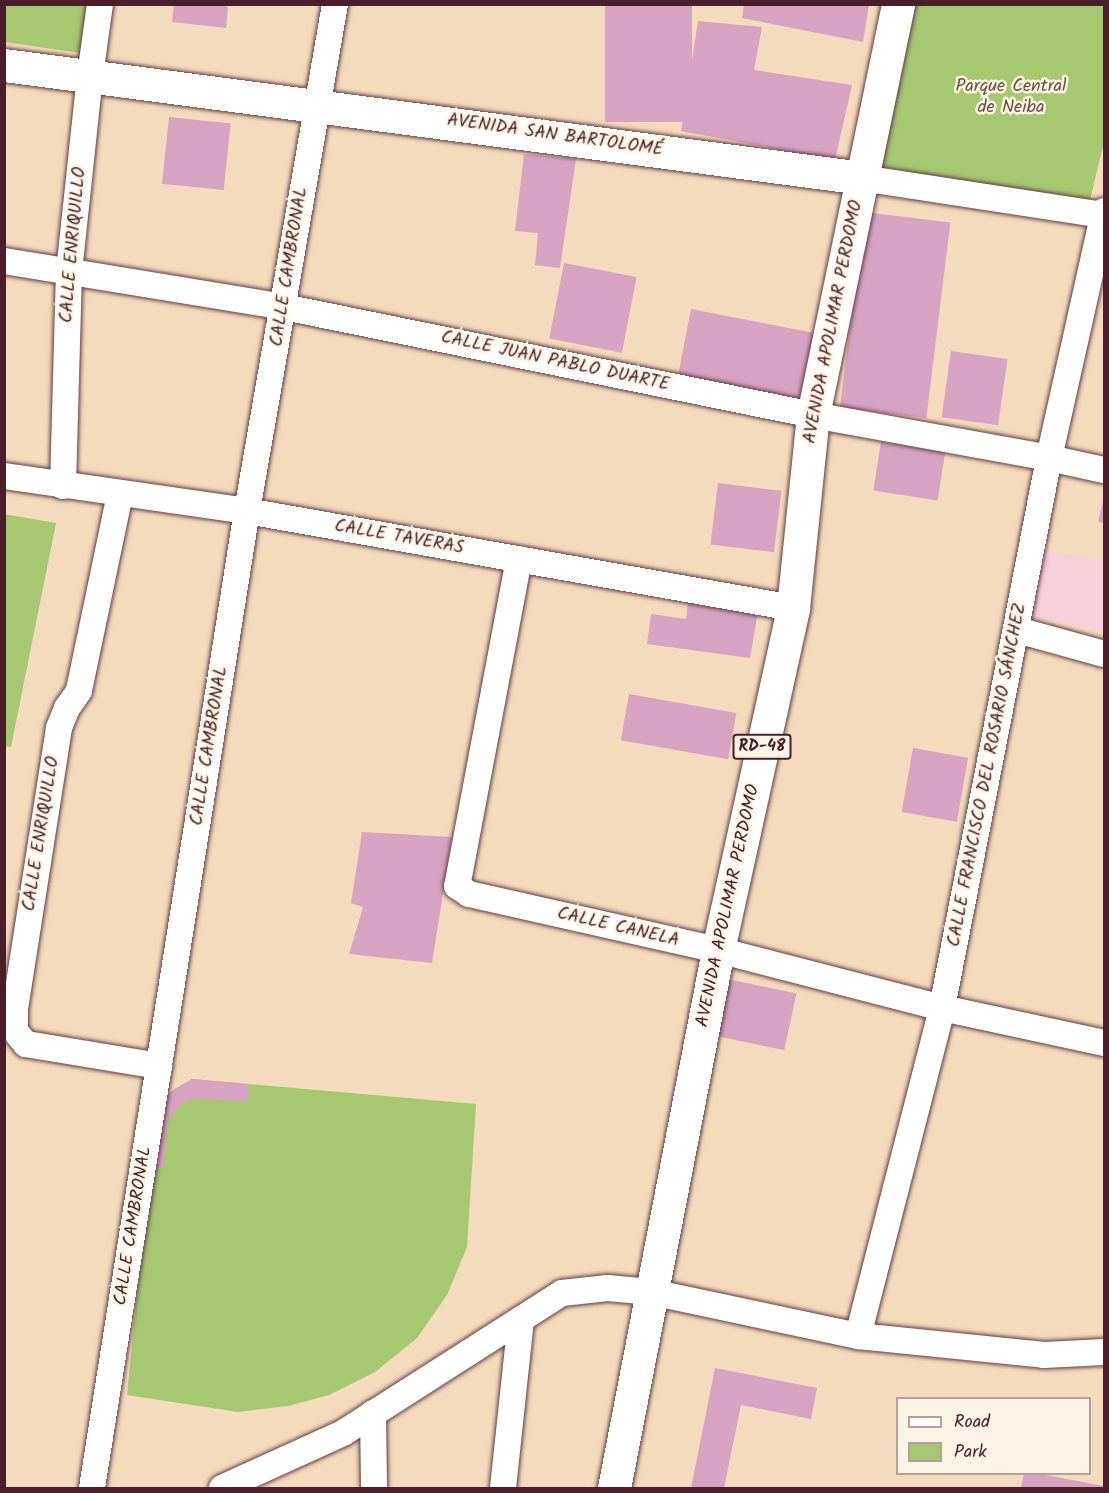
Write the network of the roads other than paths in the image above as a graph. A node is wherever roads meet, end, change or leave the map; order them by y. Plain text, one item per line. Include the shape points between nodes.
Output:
1 (100, 4) edge
2 (335, 4) edge
3 (898, 4) edge
4 (4, 65) edge
5 (90, 76) junction
6 (317, 104) junction
7 (862, 178) junction
8 (1104, 214) edge
9 (4, 261) edge
10 (69, 272) junction
11 (284, 307) junction
12 (813, 415) junction
13 (1049, 458) junction
14 (1104, 470) edge
15 (4, 476) edge
16 (63, 486) junction
17 (120, 494) junction
18 (247, 511) junction
19 (519, 559) junction
20 (793, 608) junction
21 (1017, 630) junction
22 (1104, 654) edge
23 (718, 950) junction
24 (942, 1008) junction
25 (1104, 1043) edge
26 (159, 1066) junction
27 (651, 1292) junction
28 (521, 1319) junction
29 (858, 1336) junction
30 (1104, 1352) edge
31 (373, 1413) junction
32 (93, 1488) edge
33 (222, 1488) edge
34 (374, 1488) edge
35 (503, 1488) edge
36 (614, 1488) edge

1 - 5 street, CALLE ENRIQUILLO
2 - 6 street, CALLE CAMBRONAL
3 - 7 main road, AVENIDA APOLIMAR PERDOMO / RD-48
4 - 5 main road, AVENIDA SAN BARTOLOMÉ
5 - 6 main road, AVENIDA SAN BARTOLOMÉ
5 - 10 street, CALLE ENRIQUILLO
6 - 7 main road, AVENIDA SAN BARTOLOMÉ
6 - 11 street, CALLE CAMBRONAL
7 - 8 street, AVENIDA SAN BARTOLOMÉ
7 - 12 main road, AVENIDA APOLIMAR PERDOMO / RD-48
8 - 13 street, CALLE FRANCISCO DEL ROSARIO SÁNCHEZ
9 - 10 street, CALLE JUAN PABLO DUARTE
10 - 11 street, CALLE JUAN PABLO DUARTE
10 - 16 street, CALLE ENRIQUILLO
11 - 12 street, CALLE JUAN PABLO DUARTE
11 - 18 street, CALLE CAMBRONAL
12 - 13 street, CALLE JUAN PABLO DUARTE
12 - 20 main road, AVENIDA APOLIMAR PERDOMO / RD-48
13 - 14 street, CALLE JUAN PABLO DUARTE
13 - 21 street, CALLE FRANCISCO DEL ROSARIO SÁNCHEZ
15 - 16 street, CALLE TAVERAS
16 - 17 street, CALLE TAVERAS
17 - 18 street, CALLE TAVERAS
17 - 26 street, CALLE ENRIQUILLO via 79,691 59,728 15,1009 15,1031 26,1044
18 - 19 street, CALLE TAVERAS
18 - 26 street, CALLE CAMBRONAL
19 - 20 street, CALLE TAVERAS
19 - 23 street, CALLE CANELA via 457,886 469,894
20 - 23 main road, AVENIDA APOLIMAR PERDOMO / RD-48
21 - 22 street
21 - 24 street, CALLE FRANCISCO DEL ROSARIO SÁNCHEZ
23 - 24 street, CALLE CANELA
23 - 27 main road, AVENIDA APOLIMAR PERDOMO / RD-48
24 - 25 street, CALLE CANELA
24 - 29 street, CALLE FRANCISCO DEL ROSARIO SÁNCHEZ
26 - 32 street, CALLE CAMBRONAL
27 - 28 street via 608,1288 562,1293
27 - 29 street
27 - 36 main road, AVENIDA APOLIMAR PERDOMO / RD-48
28 - 31 street
28 - 35 street
29 - 30 street via 1044,1354
31 - 33 street via 343,1433
31 - 34 street

